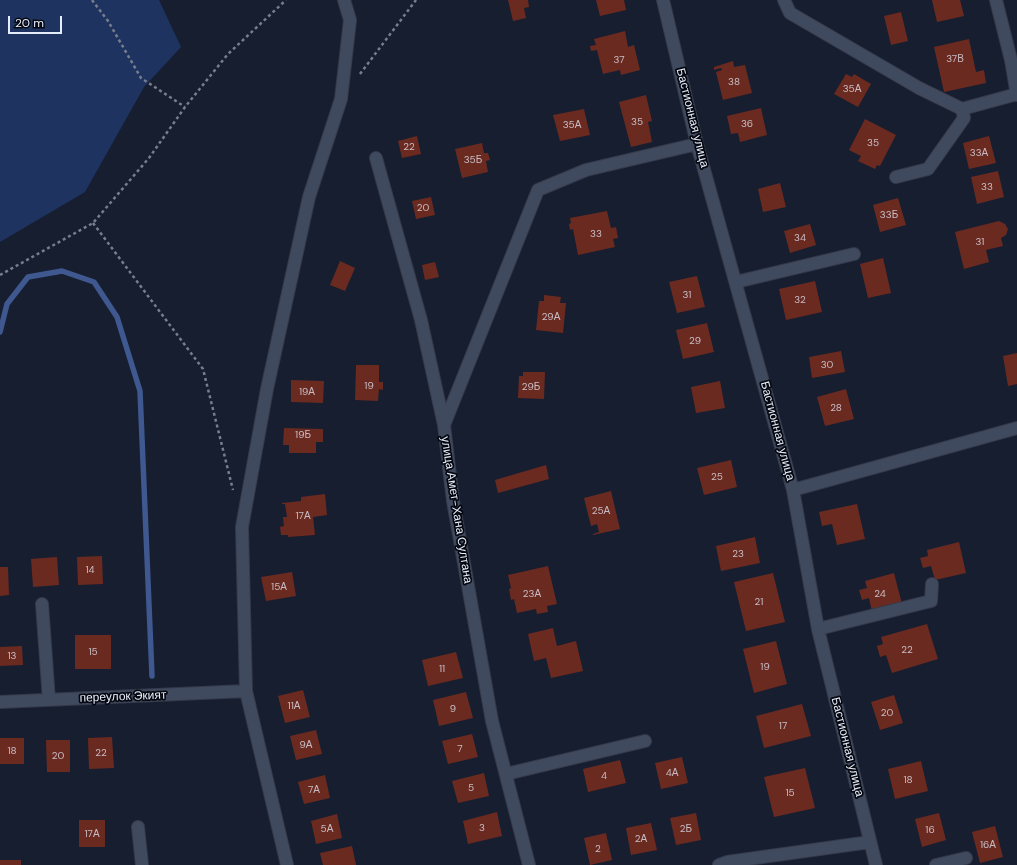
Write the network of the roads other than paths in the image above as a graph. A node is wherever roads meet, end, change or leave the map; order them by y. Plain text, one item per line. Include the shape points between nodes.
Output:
1 (344, 0) edge
2 (663, 0) edge
3 (784, 0) edge
4 (996, 0) edge
5 (1014, 59) edge
6 (1017, 95) edge
7 (962, 109) junction
8 (697, 144) junction
9 (376, 158) dead end
10 (896, 177) dead end
11 (854, 254) dead end
12 (736, 282) junction
13 (444, 425) junction
14 (1017, 428) edge
15 (793, 490) junction
16 (932, 584) dead end
17 (42, 604) dead end
18 (818, 629) junction
19 (246, 691) junction
20 (49, 700) junction
21 (0, 702) edge
22 (645, 741) dead end
23 (506, 774) junction
24 (138, 827) dead end
25 (870, 842) junction
26 (966, 858) dead end
27 (724, 864) edge
28 (142, 865) edge
29 (287, 865) edge
30 (529, 865) edge
31 (876, 865) edge
32 (936, 865) edge

1 - 19 street via 350,20 341,99 309,196 267,389 242,527
2 - 8 street, Бастионная улица
3 - 7 street via 790,13 919,88
4 - 5 street
5 - 6 street
6 - 7 street
7 - 10 street via 964,118 928,169
8 - 12 street, Бастионная улица
8 - 13 street via 586,170 538,190
9 - 13 street, улица Амет-Хана Султана via 421,320
11 - 12 street
12 - 15 street, Бастионная улица
13 - 23 street, улица Амет-Хана Султана via 465,573 492,721
14 - 15 street
15 - 18 street, Бастионная улица
16 - 18 street via 931,601
17 - 20 street
18 - 25 street, Бастионная улица
19 - 20 street, переулок Экият
19 - 29 street
20 - 21 street, переулок Экият
22 - 23 street
23 - 30 street, улица Амет-Хана Султана
24 - 28 street
25 - 27 street
25 - 31 street, Бастионная улица
26 - 32 street

